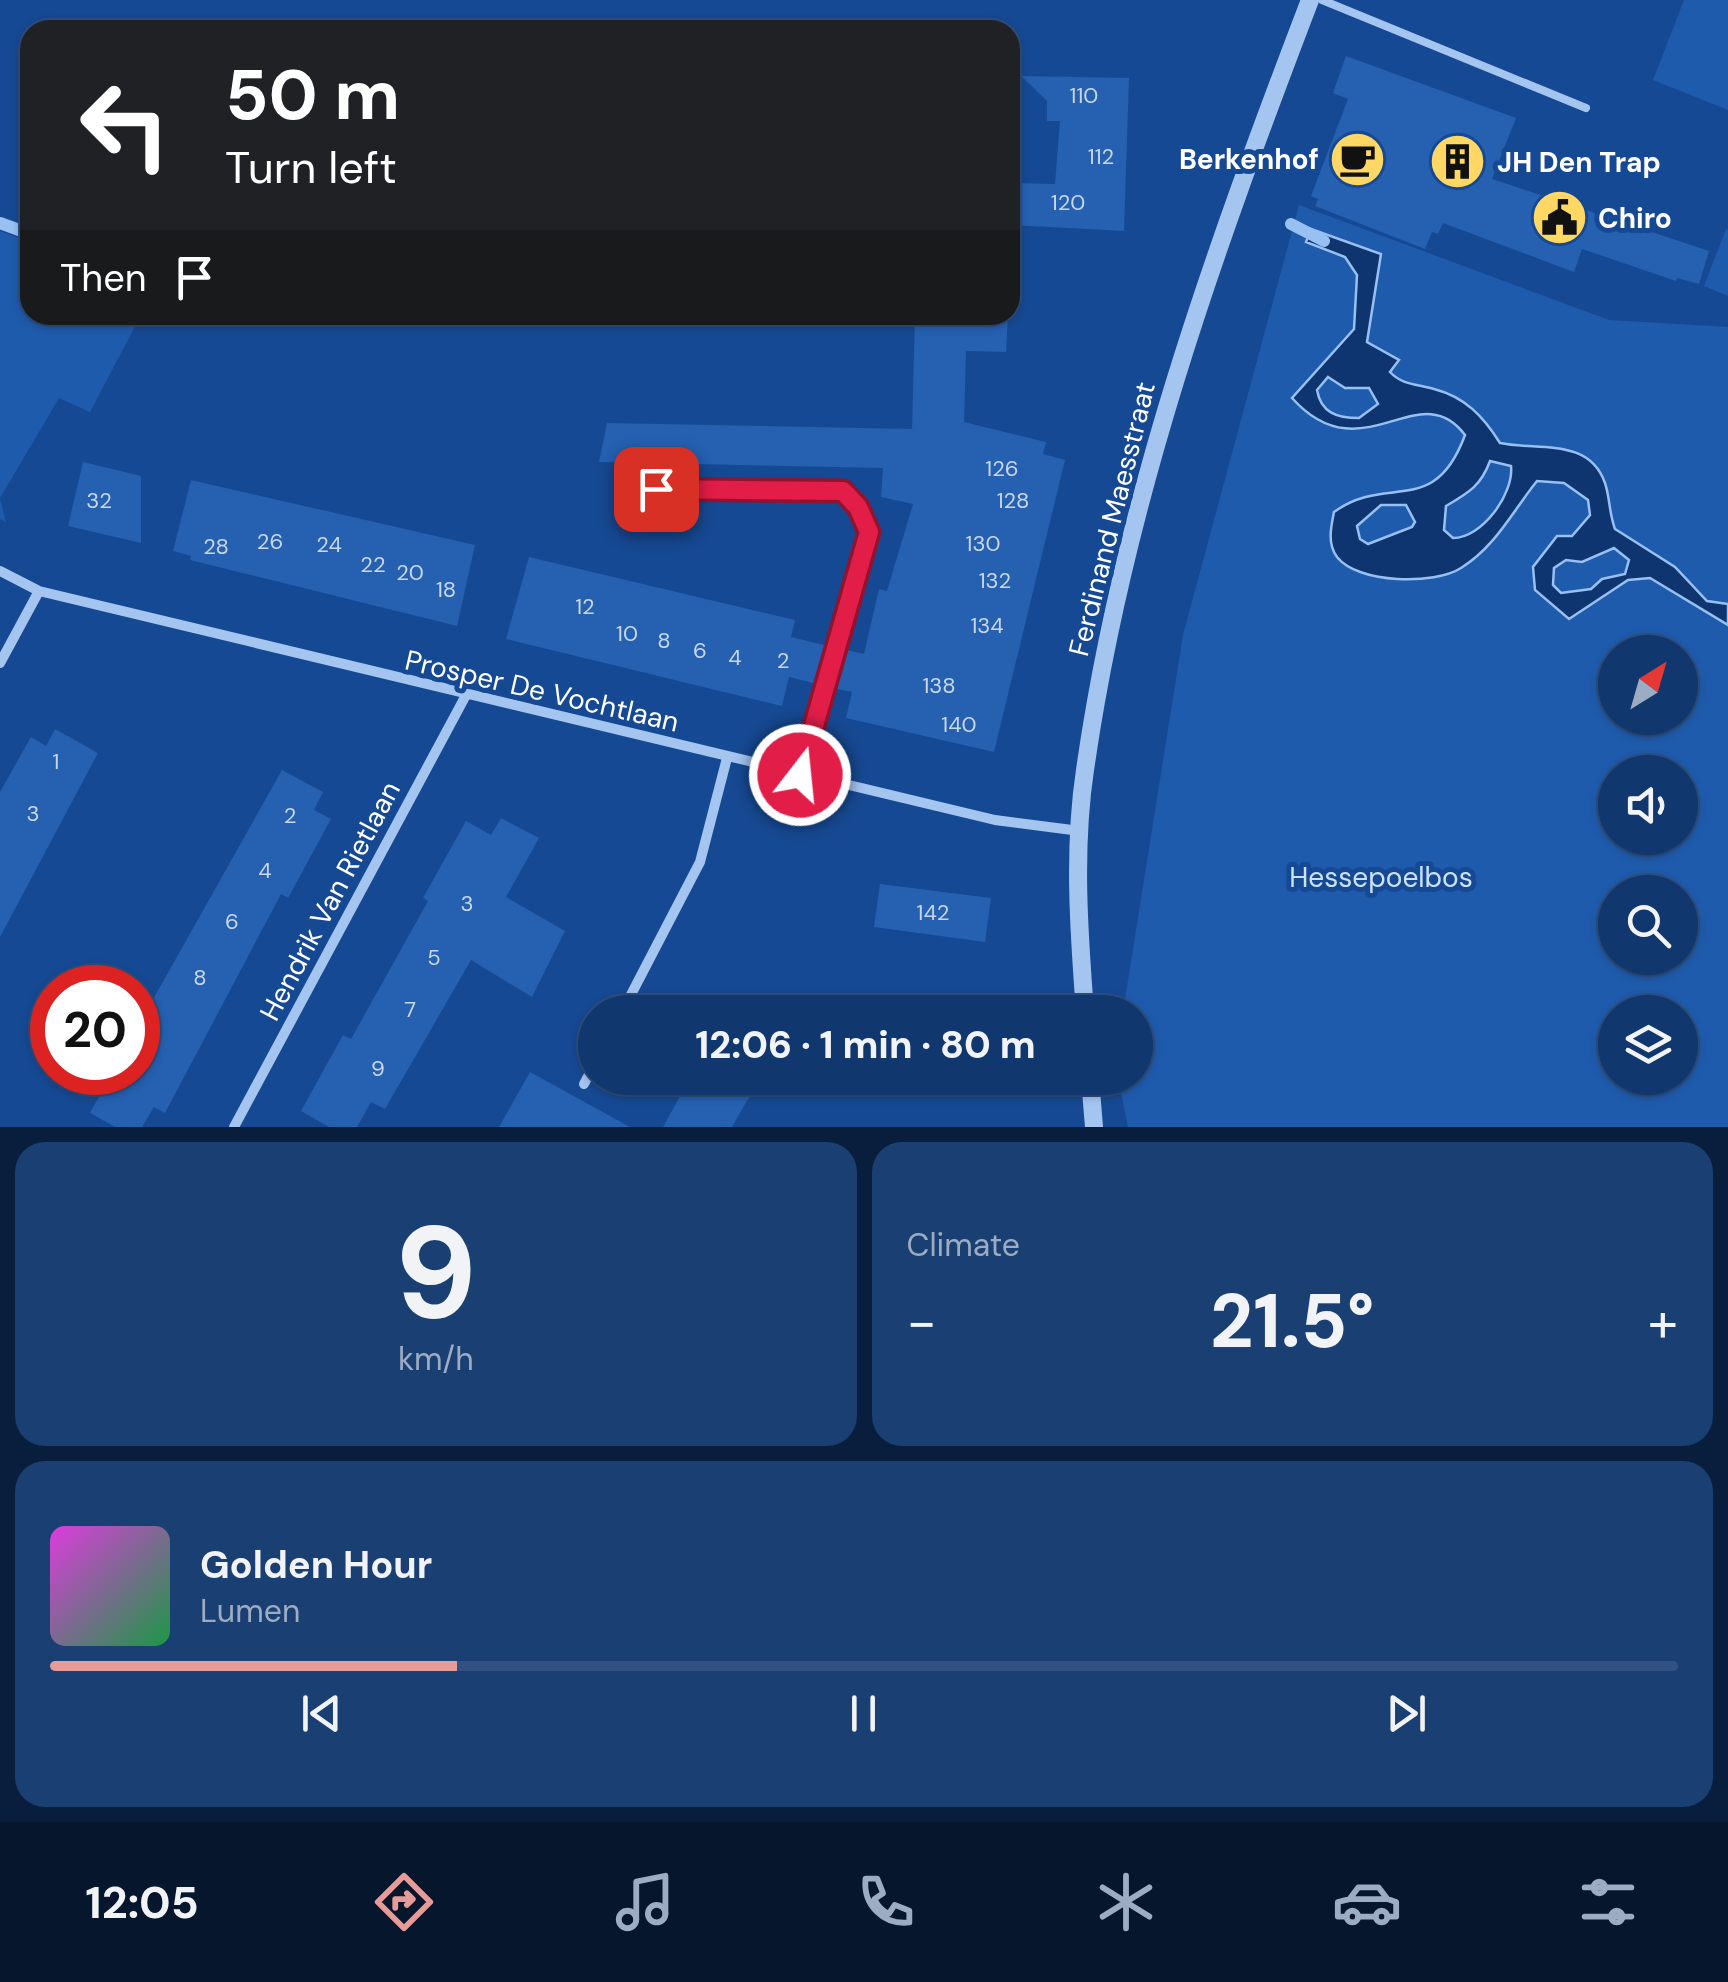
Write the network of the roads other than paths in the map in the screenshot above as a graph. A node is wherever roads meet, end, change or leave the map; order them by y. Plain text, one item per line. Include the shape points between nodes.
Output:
1 (1310, 0) edge
2 (1322, 0) edge
3 (1586, 108) dead end
4 (619, 488) dead end
5 (0, 571) edge
6 (39, 591) junction
7 (0, 663) edge
8 (466, 697) junction
9 (727, 758) junction
10 (800, 775) junction
11 (1080, 831) junction
12 (631, 995) edge
13 (1084, 995) edge
14 (1091, 1095) edge
15 (234, 1127) edge
16 (1094, 1127) edge

1 - 11 street, Ferdinand Maesstraat via 1239,184 1158,428 1114,615 1084,772
2 - 3 lane
4 - 10 lane via 843,491 858,507 869,532
5 - 6 street, Prosper De Vochtlaan
6 - 7 street
6 - 8 street, Prosper De Vochtlaan
8 - 9 street, Prosper De Vochtlaan
8 - 15 street, Hendrik Van Rietlaan
9 - 10 street, Prosper De Vochtlaan
9 - 12 street via 700,862
10 - 11 street, Prosper De Vochtlaan via 994,820
11 - 13 street, Ferdinand Maesstraat
14 - 16 street

